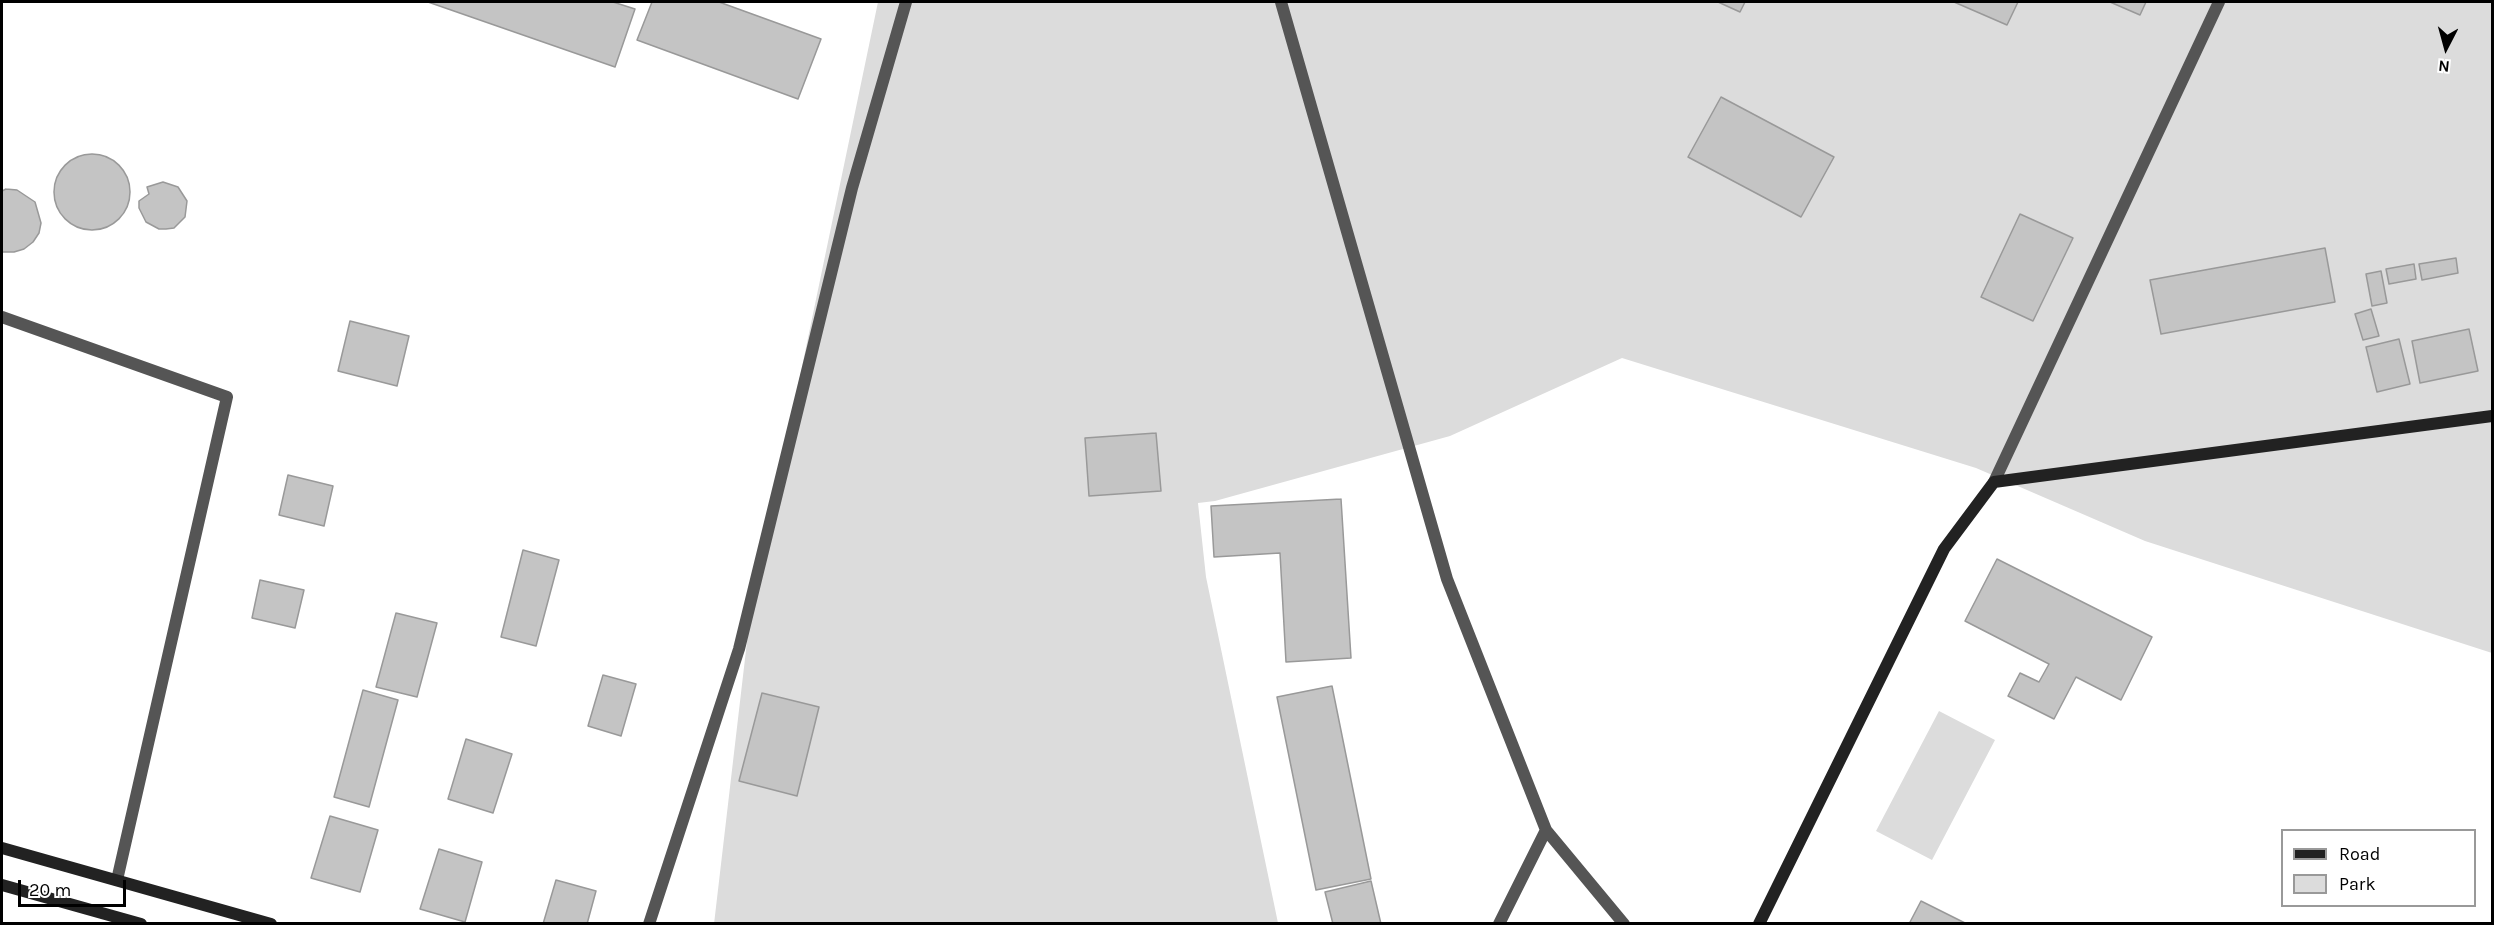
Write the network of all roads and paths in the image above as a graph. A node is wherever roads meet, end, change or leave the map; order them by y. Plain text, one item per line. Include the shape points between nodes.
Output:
1 (906, 2) edge
2 (1281, 2) edge
3 (2219, 2) edge
4 (2, 317) edge
5 (2493, 416) edge
6 (1994, 482) junction
7 (1546, 830) junction
8 (2, 848) edge
9 (117, 880) junction
10 (2, 885) edge
11 (141, 924) edge
12 (271, 924) edge
13 (649, 924) edge
14 (1499, 924) edge
15 (1624, 924) edge
16 (1759, 924) edge

1 - 13 street via 852,188 739,649
2 - 7 street via 1447,579
3 - 6 street
4 - 9 street via 227,397
5 - 6 main road
6 - 16 main road via 1944,549
7 - 14 street
7 - 15 street
8 - 9 main road
9 - 12 main road
10 - 11 main road

